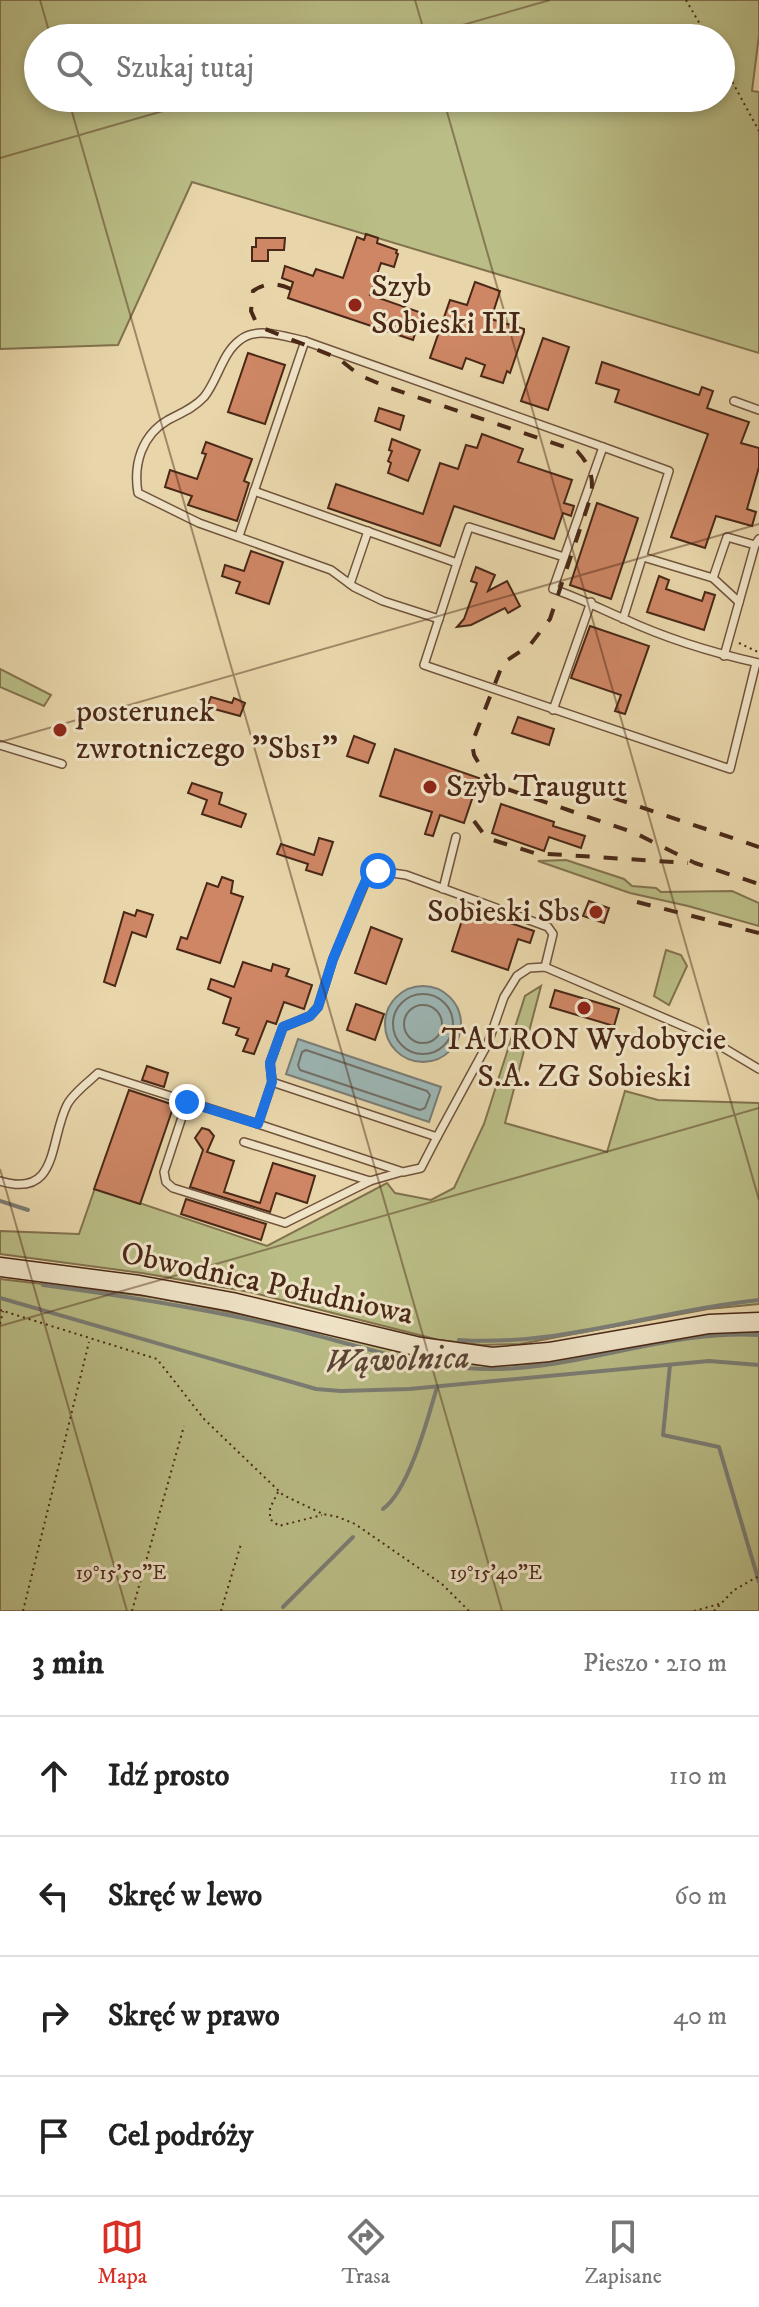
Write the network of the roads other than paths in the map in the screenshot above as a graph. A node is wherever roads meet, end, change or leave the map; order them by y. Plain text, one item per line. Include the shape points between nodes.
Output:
1 (305, 341) junction
2 (734, 401) dead end
3 (759, 410) edge
4 (603, 447) junction
5 (254, 491) junction
6 (368, 531) junction
7 (239, 536) junction
8 (757, 542) edge
9 (564, 557) junction
10 (643, 557) junction
11 (457, 563) junction
12 (713, 578) junction
13 (350, 584) junction
14 (591, 602) junction
15 (739, 602) junction
16 (439, 619) junction
17 (623, 619) junction
18 (724, 656) junction
19 (758, 663) edge
20 (553, 710) junction
21 (0, 745) edge
22 (62, 764) dead end
23 (456, 837) dead end
24 (443, 889) junction
25 (545, 967) junction
26 (759, 1069) edge
27 (272, 1082) junction
28 (187, 1102) junction
29 (258, 1124) junction
30 (437, 1137) junction
31 (244, 1142) dead end
32 (403, 1172) junction
33 (0, 1181) edge
34 (370, 1181) junction
35 (0, 1267) edge
36 (759, 1322) edge

1 - 4 lane
1 - 5 lane
1 - 7 lane via 259,333 241,339 204,396 151,431 140,452 138,493
2 - 3 lane
4 - 9 lane
4 - 10 lane via 669,471
5 - 6 lane
5 - 7 lane
6 - 11 lane
6 - 13 lane
7 - 13 lane via 331,570
8 - 12 lane via 727,537
8 - 15 lane
9 - 11 lane via 469,527
9 - 14 lane via 553,589
10 - 12 lane
10 - 17 lane
11 - 16 lane
12 - 15 lane
13 - 16 lane
14 - 17 lane
14 - 20 lane
15 - 18 lane
16 - 20 lane via 424,665
17 - 18 lane
18 - 19 lane
19 - 20 lane via 730,769
21 - 22 lane
23 - 24 lane
24 - 25 lane via 548,927 553,934
24 - 27 lane via 393,872 368,876 318,1007 283,1027 270,1063
25 - 26 lane via 697,1032
25 - 30 lane via 529,968 510,986 488,1043
27 - 29 lane
27 - 30 lane
28 - 29 lane
28 - 33 lane via 98,1073 68,1103 47,1169 38,1180 26,1186
28 - 34 lane via 164,1172 173,1188 285,1223
29 - 32 lane
30 - 32 lane via 421,1168
31 - 34 lane
32 - 34 lane
35 - 36 main road, Obwodnica Południowa via 201,1296 420,1347 492,1357 709,1324

